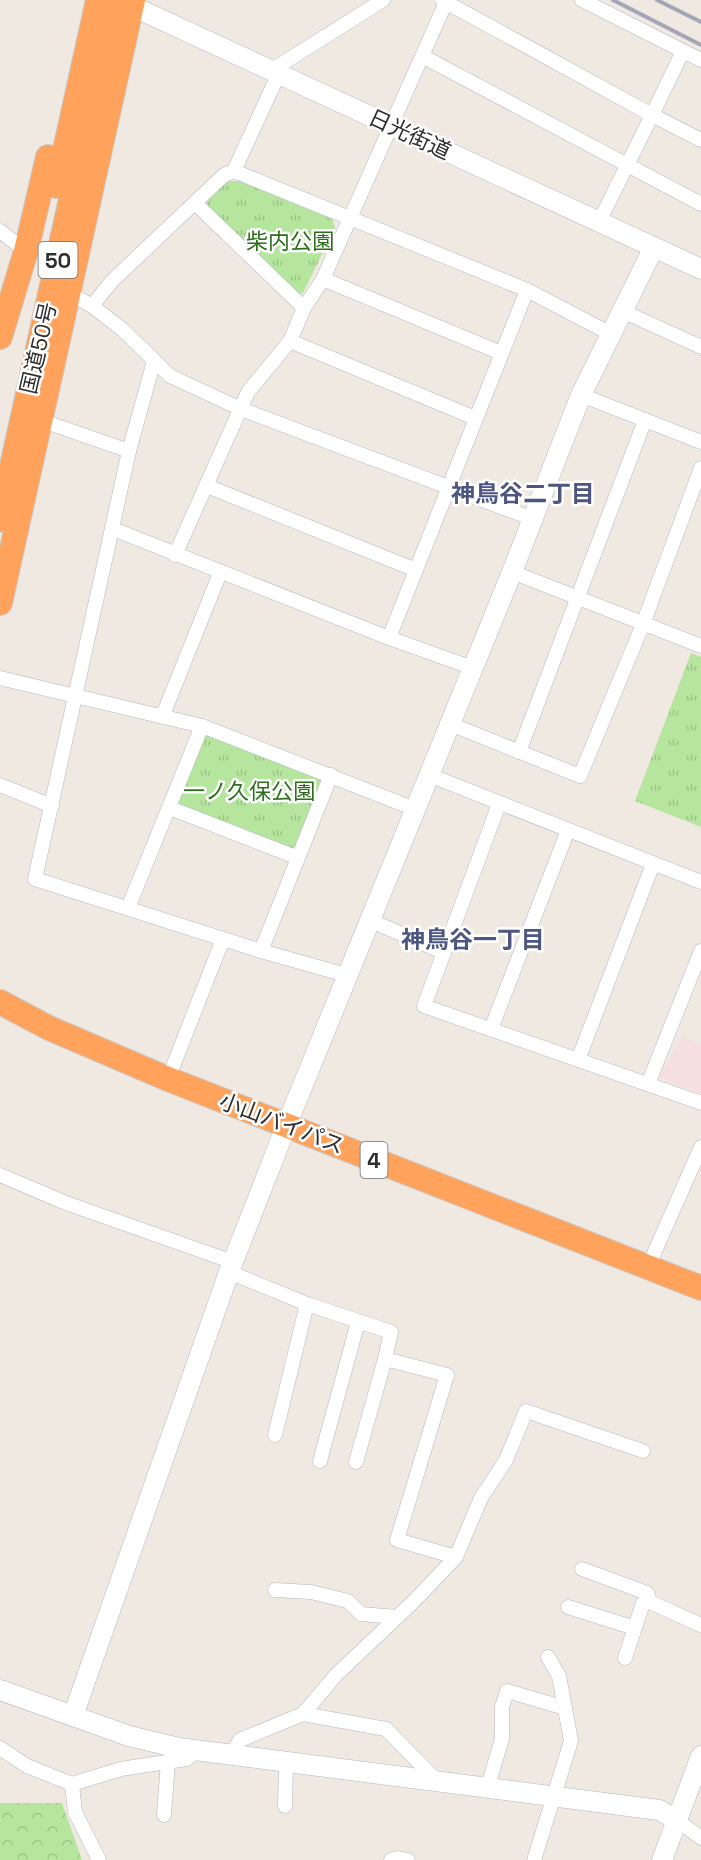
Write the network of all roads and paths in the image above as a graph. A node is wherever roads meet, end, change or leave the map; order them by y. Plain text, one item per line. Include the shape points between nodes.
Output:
1 (83, 0) edge
2 (98, 0) edge
3 (383, 0) edge
4 (582, 0) edge
5 (445, 1) edge
6 (125, 2) edge
7 (683, 51) junction
8 (422, 56) junction
9 (701, 60) edge
10 (275, 71) junction
11 (652, 115) junction
12 (392, 125) junction
13 (701, 140) edge
14 (627, 164) junction
15 (234, 171) junction
16 (195, 203) junction
17 (701, 204) edge
18 (348, 219) junction
19 (599, 222) junction
20 (0, 231) edge
21 (654, 247) junction
22 (26, 251) junction
23 (701, 269) edge
24 (323, 279) junction
25 (527, 290) junction
26 (68, 292) junction
27 (92, 306) junction
28 (304, 308) junction
29 (622, 310) junction
30 (611, 334) junction
31 (0, 337) edge
32 (290, 341) junction
33 (701, 347) edge
34 (501, 353) junction
35 (154, 362) junction
36 (580, 395) junction
37 (241, 409) junction
38 (475, 418) junction
39 (40, 420) junction
40 (645, 420) junction
41 (701, 442) edge
42 (0, 444) edge
43 (129, 452) junction
44 (701, 468) edge
45 (207, 486) junction
46 (448, 490) junction
47 (533, 519) junction
48 (0, 520) edge
49 (113, 530) junction
50 (176, 555) junction
51 (416, 570) junction
52 (512, 572) junction
53 (220, 573) junction
54 (578, 600) junction
55 (0, 603) edge
56 (643, 624) junction
57 (389, 638) junction
58 (701, 646) edge
59 (473, 668) junction
60 (0, 678) edge
61 (76, 695) junction
62 (163, 715) junction
63 (450, 724) junction
64 (202, 726) junction
65 (519, 752) junction
66 (331, 775) junction
67 (429, 775) junction
68 (0, 785) edge
69 (499, 804) junction
70 (52, 806) junction
71 (170, 808) junction
72 (415, 809) junction
73 (568, 831) junction
74 (296, 857) junction
75 (653, 864) junction
76 (701, 882) edge
77 (128, 908) junction
78 (369, 920) junction
79 (223, 939) junction
80 (261, 951) junction
81 (701, 951) edge
82 (443, 952) junction
83 (346, 975) junction
84 (0, 1002) edge
85 (491, 1029) junction
86 (578, 1060) junction
87 (168, 1079) junction
88 (648, 1084) junction
89 (701, 1104) edge
90 (287, 1124) junction
91 (701, 1147) edge
92 (0, 1175) edge
93 (231, 1267) junction
94 (648, 1267) junction
95 (701, 1288) edge
96 (307, 1304) junction
97 (358, 1322) junction
98 (385, 1359) junction
99 (275, 1435) dead end
100 (643, 1451) dead end
101 (320, 1461) dead end
102 (356, 1462) dead end
103 (456, 1557) junction
104 (582, 1569) dead end
105 (275, 1590) dead end
106 (650, 1602) junction
107 (568, 1607) dead end
108 (397, 1617) junction
109 (701, 1625) edge
110 (635, 1629) junction
111 (548, 1657) dead end
112 (625, 1658) dead end
113 (0, 1690) edge
114 (565, 1708) junction
115 (303, 1714) junction
116 (73, 1716) junction
117 (0, 1748) edge
118 (197, 1751) junction
119 (231, 1756) junction
120 (701, 1756) edge
121 (168, 1761) junction
122 (286, 1763) junction
123 (439, 1783) junction
124 (72, 1784) junction
125 (488, 1790) junction
126 (555, 1798) junction
127 (285, 1806) dead end
128 (164, 1815) dead end
129 (677, 1820) junction
130 (701, 1838) edge
131 (99, 1860) edge
132 (391, 1860) edge
133 (408, 1860) edge
134 (534, 1860) edge
135 (662, 1860) edge

1 - 22 highway
2 - 42 highway, 国道50号 / 50
3 - 10 street
4 - 7 street
5 - 8 street
5 - 11 street
6 - 10 street, 日光街道
6 - 26 highway
6 - 48 highway, 国道50号 / 50
7 - 9 street
7 - 11 street
8 - 12 street
8 - 14 street
10 - 12 street, 日光街道
10 - 15 street
11 - 13 street
11 - 14 street
12 - 18 street
12 - 19 street, 日光街道
14 - 17 street
14 - 19 street
15 - 16 street via 224,175
15 - 18 street
16 - 27 street via 112,281
16 - 28 street
18 - 24 street
18 - 25 street
19 - 21 street, 日光街道
20 - 22 street
21 - 23 street, 日光街道
21 - 29 street
22 - 31 highway
24 - 28 street
24 - 34 street
25 - 30 street
25 - 34 street
26 - 27 street
26 - 39 highway
27 - 35 street
28 - 32 street
29 - 30 street
29 - 33 street
30 - 36 street
32 - 37 street via 248,393
32 - 38 street
34 - 38 street
35 - 37 street via 170,376
35 - 43 street
36 - 40 street
36 - 47 street
37 - 45 street
37 - 46 street
38 - 46 street
39 - 43 street
39 - 55 highway
40 - 41 street
40 - 54 street
43 - 49 street
44 - 56 street
45 - 50 street
45 - 51 street
46 - 47 street
46 - 51 street
47 - 52 street
49 - 50 street
49 - 61 street
50 - 53 street
51 - 57 street
52 - 54 street
52 - 59 street
53 - 57 street
53 - 62 street
54 - 56 street
54 - 65 street
56 - 58 street
56 - 65 street via 580,776
57 - 59 street
59 - 63 street
60 - 61 street
61 - 62 street
61 - 70 street
62 - 64 street
63 - 65 street
63 - 67 street
64 - 66 street
64 - 71 street
66 - 72 street
66 - 74 street
67 - 69 street
67 - 72 street
68 - 70 street
69 - 73 street
69 - 82 street
70 - 77 street via 35,879
71 - 74 street
71 - 77 street
72 - 78 street
73 - 75 street
73 - 85 street
74 - 80 street
75 - 76 street
75 - 86 street
77 - 79 street
78 - 82 street
78 - 83 street
79 - 80 street
79 - 87 street
80 - 83 street
81 - 88 street
82 - 85 street via 424,1006
83 - 90 street
84 - 87 highway, 小山バイパス / 4 via 49,1028
85 - 86 street
86 - 88 street
87 - 90 highway, 小山バイパス / 4
88 - 89 street
90 - 93 street
90 - 94 highway, 小山バイパス / 4
91 - 94 street
92 - 93 street
93 - 96 street
93 - 116 street
94 - 95 highway, 小山バイパス / 4
96 - 97 street
96 - 99 street
97 - 98 street via 391,1332
97 - 101 street
98 - 102 street
98 - 103 street via 447,1375 397,1540
100 - 103 street via 526,1411 506,1460 481,1498
103 - 108 street
104 - 106 street via 647,1593
105 - 108 street via 311,1592 348,1601 361,1614
106 - 109 street
106 - 110 street via 643,1603
107 - 110 street
108 - 115 street via 336,1675
110 - 112 street
111 - 114 street via 559,1676
113 - 116 street
114 - 125 street via 507,1691 502,1707 502,1739
114 - 126 street via 571,1741
115 - 119 street via 240,1740
115 - 123 street via 386,1729
116 - 118 street via 129,1736
117 - 124 street via 27,1766
118 - 119 street
118 - 121 street via 186,1759
119 - 122 street
120 - 129 street
121 - 124 street via 121,1769
121 - 128 street
122 - 123 street
122 - 127 street
123 - 125 street
124 - 131 street via 75,1812
125 - 126 street
126 - 129 street via 659,1810
126 - 134 street
129 - 130 street
129 - 135 street
132 - 133 street

